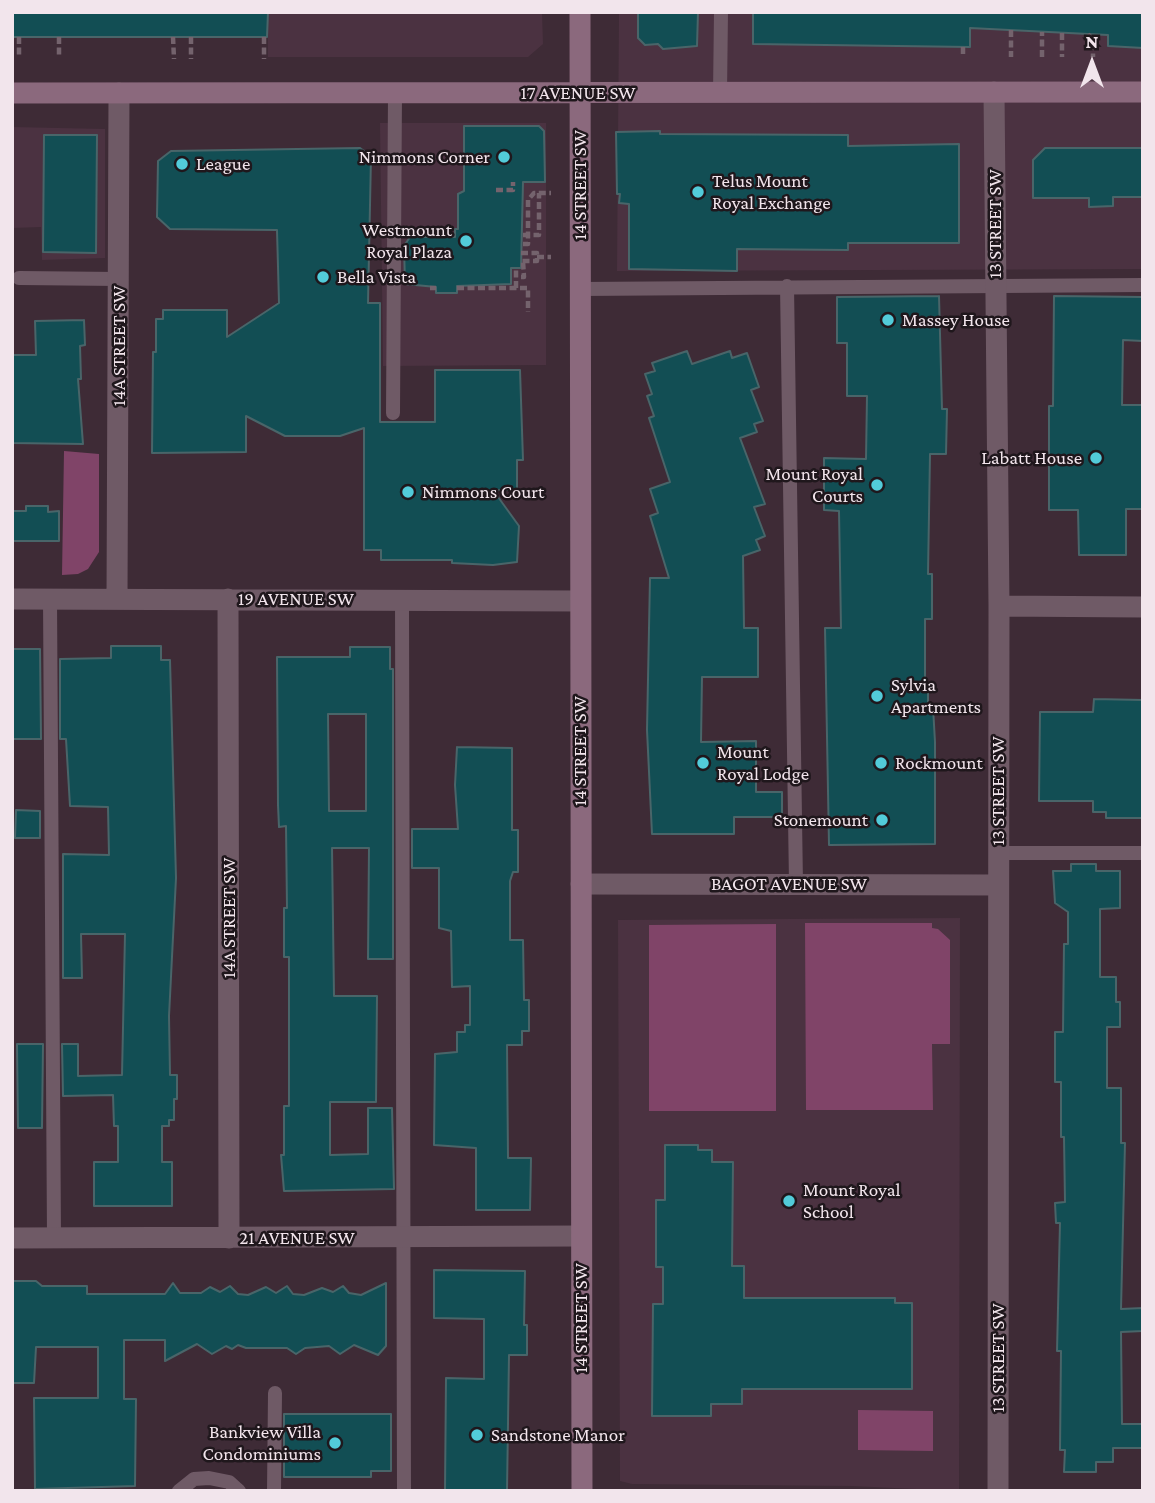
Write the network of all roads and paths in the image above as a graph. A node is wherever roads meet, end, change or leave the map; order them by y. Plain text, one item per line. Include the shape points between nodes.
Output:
1 (580, 12) edge
2 (721, 12) edge
3 (1011, 30) dead end
4 (1042, 32) dead end
5 (1062, 33) dead end
6 (1088, 34) dead end
7 (19, 37) dead end
8 (59, 37) dead end
9 (173, 37) dead end
10 (191, 37) dead end
11 (264, 37) dead end
12 (963, 47) dead end
13 (963, 57) dead end
14 (1011, 57) dead end
15 (1042, 57) dead end
16 (1062, 57) dead end
17 (1093, 57) dead end
18 (19, 58) dead end
19 (59, 58) dead end
20 (174, 59) dead end
21 (191, 59) dead end
22 (264, 60) dead end
23 (994, 92) junction
24 (1143, 92) edge
25 (12, 93) edge
26 (119, 93) junction
27 (395, 93) junction
28 (580, 93) junction
29 (720, 93) junction
30 (513, 182) dead end
31 (496, 190) dead end
32 (539, 192) junction
33 (551, 192) dead end
34 (525, 235) junction
35 (523, 244) dead end
36 (522, 253) dead end
37 (534, 255) junction
38 (551, 257) dead end
39 (516, 268) dead end
40 (521, 277) dead end
41 (19, 278) dead end
42 (119, 279) junction
43 (1143, 285) edge
44 (787, 286) junction
45 (996, 286) junction
46 (516, 287) junction
47 (457, 288) dead end
48 (580, 289) junction
49 (528, 312) dead end
50 (393, 412) dead end
51 (12, 599) edge
52 (50, 599) junction
53 (117, 599) junction
54 (228, 599) junction
55 (402, 599) junction
56 (580, 601) junction
57 (999, 606) junction
58 (1143, 607) edge
59 (998, 853) junction
60 (1143, 853) edge
61 (581, 884) junction
62 (796, 884) junction
63 (998, 885) junction
64 (403, 1237) junction
65 (581, 1237) junction
66 (12, 1238) edge
67 (54, 1238) junction
68 (229, 1238) junction
69 (275, 1393) dead end
70 (179, 1491) edge
71 (239, 1491) edge
72 (274, 1491) edge
73 (404, 1491) edge
74 (582, 1491) edge
75 (998, 1491) edge

1 - 28 main road, 14 STREET SW
2 - 29 lane
3 - 14 path
4 - 15 path
5 - 16 path
6 - 17 path
7 - 18 path
8 - 19 path
9 - 20 path
10 - 21 path
11 - 22 path
12 - 13 path
23 - 24 main road, 17 AVENUE SW
23 - 29 main road, 17 AVENUE SW
23 - 45 street, 13 STREET SW
25 - 26 main road, 17 AVENUE SW
26 - 27 main road, 17 AVENUE SW
26 - 42 street, 14A STREET SW
27 - 28 main road, 17 AVENUE SW
27 - 50 lane
28 - 29 main road, 17 AVENUE SW
28 - 48 main road, 14 STREET SW
30 - 31 path via 513,190
32 - 33 path
32 - 34 path via 525,202
32 - 34 path via 539,235
34 - 35 path via 528,244
36 - 37 path
37 - 38 path
37 - 40 path via 537,261 522,261
39 - 46 path
41 - 42 lane
42 - 53 street, 14A STREET SW
43 - 45 lane
44 - 45 lane
44 - 48 lane
44 - 62 lane
45 - 57 street, 13 STREET SW
46 - 47 path
46 - 49 path via 528,288
48 - 56 main road, 14 STREET SW
51 - 52 street, 19 AVENUE SW
52 - 53 street, 19 AVENUE SW
52 - 67 lane
53 - 54 street, 19 AVENUE SW
54 - 55 street, 19 AVENUE SW
54 - 68 street, 14A STREET SW
55 - 56 street, 19 AVENUE SW
55 - 64 lane
56 - 61 main road, 14 STREET SW
57 - 58 street
57 - 59 street, 13 STREET SW
59 - 60 lane
59 - 63 street, 13 STREET SW
61 - 62 street, BAGOT AVENUE SW
61 - 65 main road, 14 STREET SW
62 - 63 street, BAGOT AVENUE SW
63 - 75 street, 13 STREET SW
64 - 65 street, 21 AVENUE SW
64 - 68 street, 21 AVENUE SW
64 - 73 lane
65 - 74 main road, 14 STREET SW
66 - 67 street, 21 AVENUE SW
67 - 68 street, 21 AVENUE SW
69 - 72 lane
70 - 71 lane via 194,1479 209,1478 229,1482

